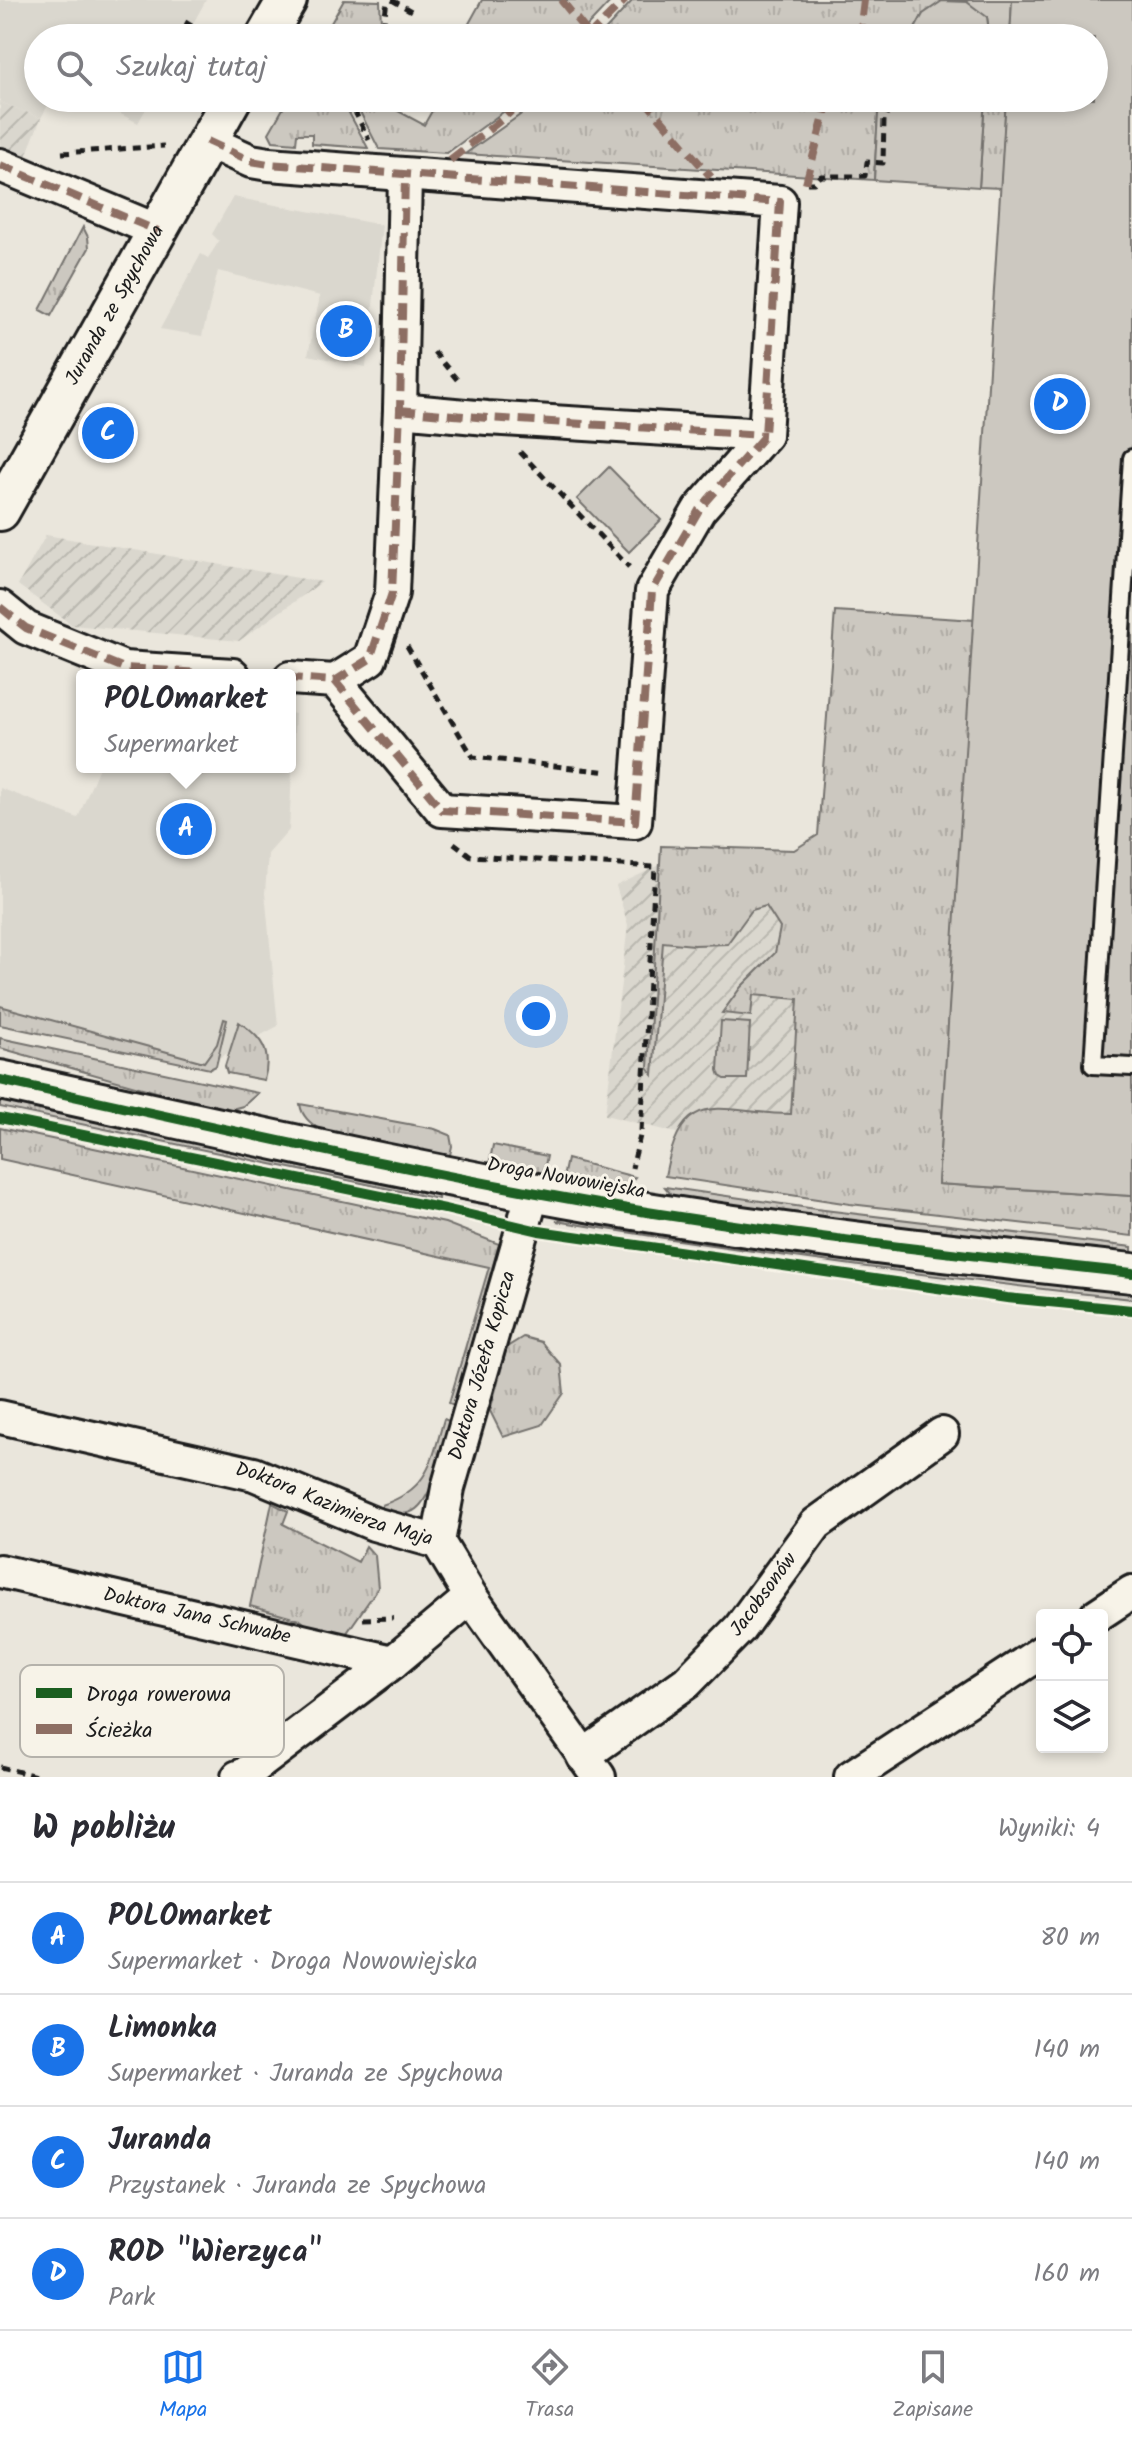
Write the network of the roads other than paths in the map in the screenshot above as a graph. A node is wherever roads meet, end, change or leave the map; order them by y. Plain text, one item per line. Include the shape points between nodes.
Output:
1 (287, 0) edge
2 (273, 24) edge
3 (224, 112) edge
4 (207, 141) junction
5 (0, 165) edge
6 (405, 176) junction
7 (158, 231) junction
8 (400, 410) junction
9 (765, 435) junction
10 (1132, 458) edge
11 (0, 511) edge
12 (1128, 577) edge
13 (0, 607) edge
14 (140, 669) edge
15 (296, 678) edge
16 (335, 681) junction
17 (1132, 1067) edge
18 (0, 1080) edge
19 (533, 1192) junction
20 (1132, 1273) edge
21 (0, 1417) edge
22 (942, 1434) dead end
23 (438, 1542) junction
24 (0, 1571) edge
25 (1132, 1592) edge
26 (471, 1597) junction
27 (1106, 1609) edge
28 (1036, 1656) edge
29 (393, 1662) junction
30 (284, 1745) edge
31 (268, 1757) edge
32 (591, 1766) edge
33 (238, 1777) edge
34 (851, 1777) edge

1 - 2 street
3 - 4 street, Juranda ze Spychowa
4 - 6 street via 260,163
4 - 7 street, Juranda ze Spychowa
5 - 7 street
6 - 8 street
6 - 9 street via 780,202
7 - 11 street, Juranda ze Spychowa
8 - 9 street
8 - 16 street via 392,593 370,659
9 - 16 street via 699,510 652,591 635,822 442,810
10 - 12 lane
12 - 17 lane via 1093,1065
13 - 14 street via 26,628 124,668
15 - 16 street
18 - 19 street, Droga Nowowiejska
19 - 20 street, Droga Nowowiejska via 963,1255
19 - 23 street, Doktora Józefa Kopicza via 448,1488
21 - 23 street, Doktora Kazimierza Maja via 254,1474 374,1524
22 - 32 street, Jacobsonów via 816,1524 740,1628
23 - 26 street, Doktora Kazimierza Maja
24 - 29 street, Doktora Jana Schwabe
25 - 27 street
26 - 29 street
26 - 32 street, Doktora Kazimierza Maja
28 - 34 street
29 - 30 street
31 - 33 street

